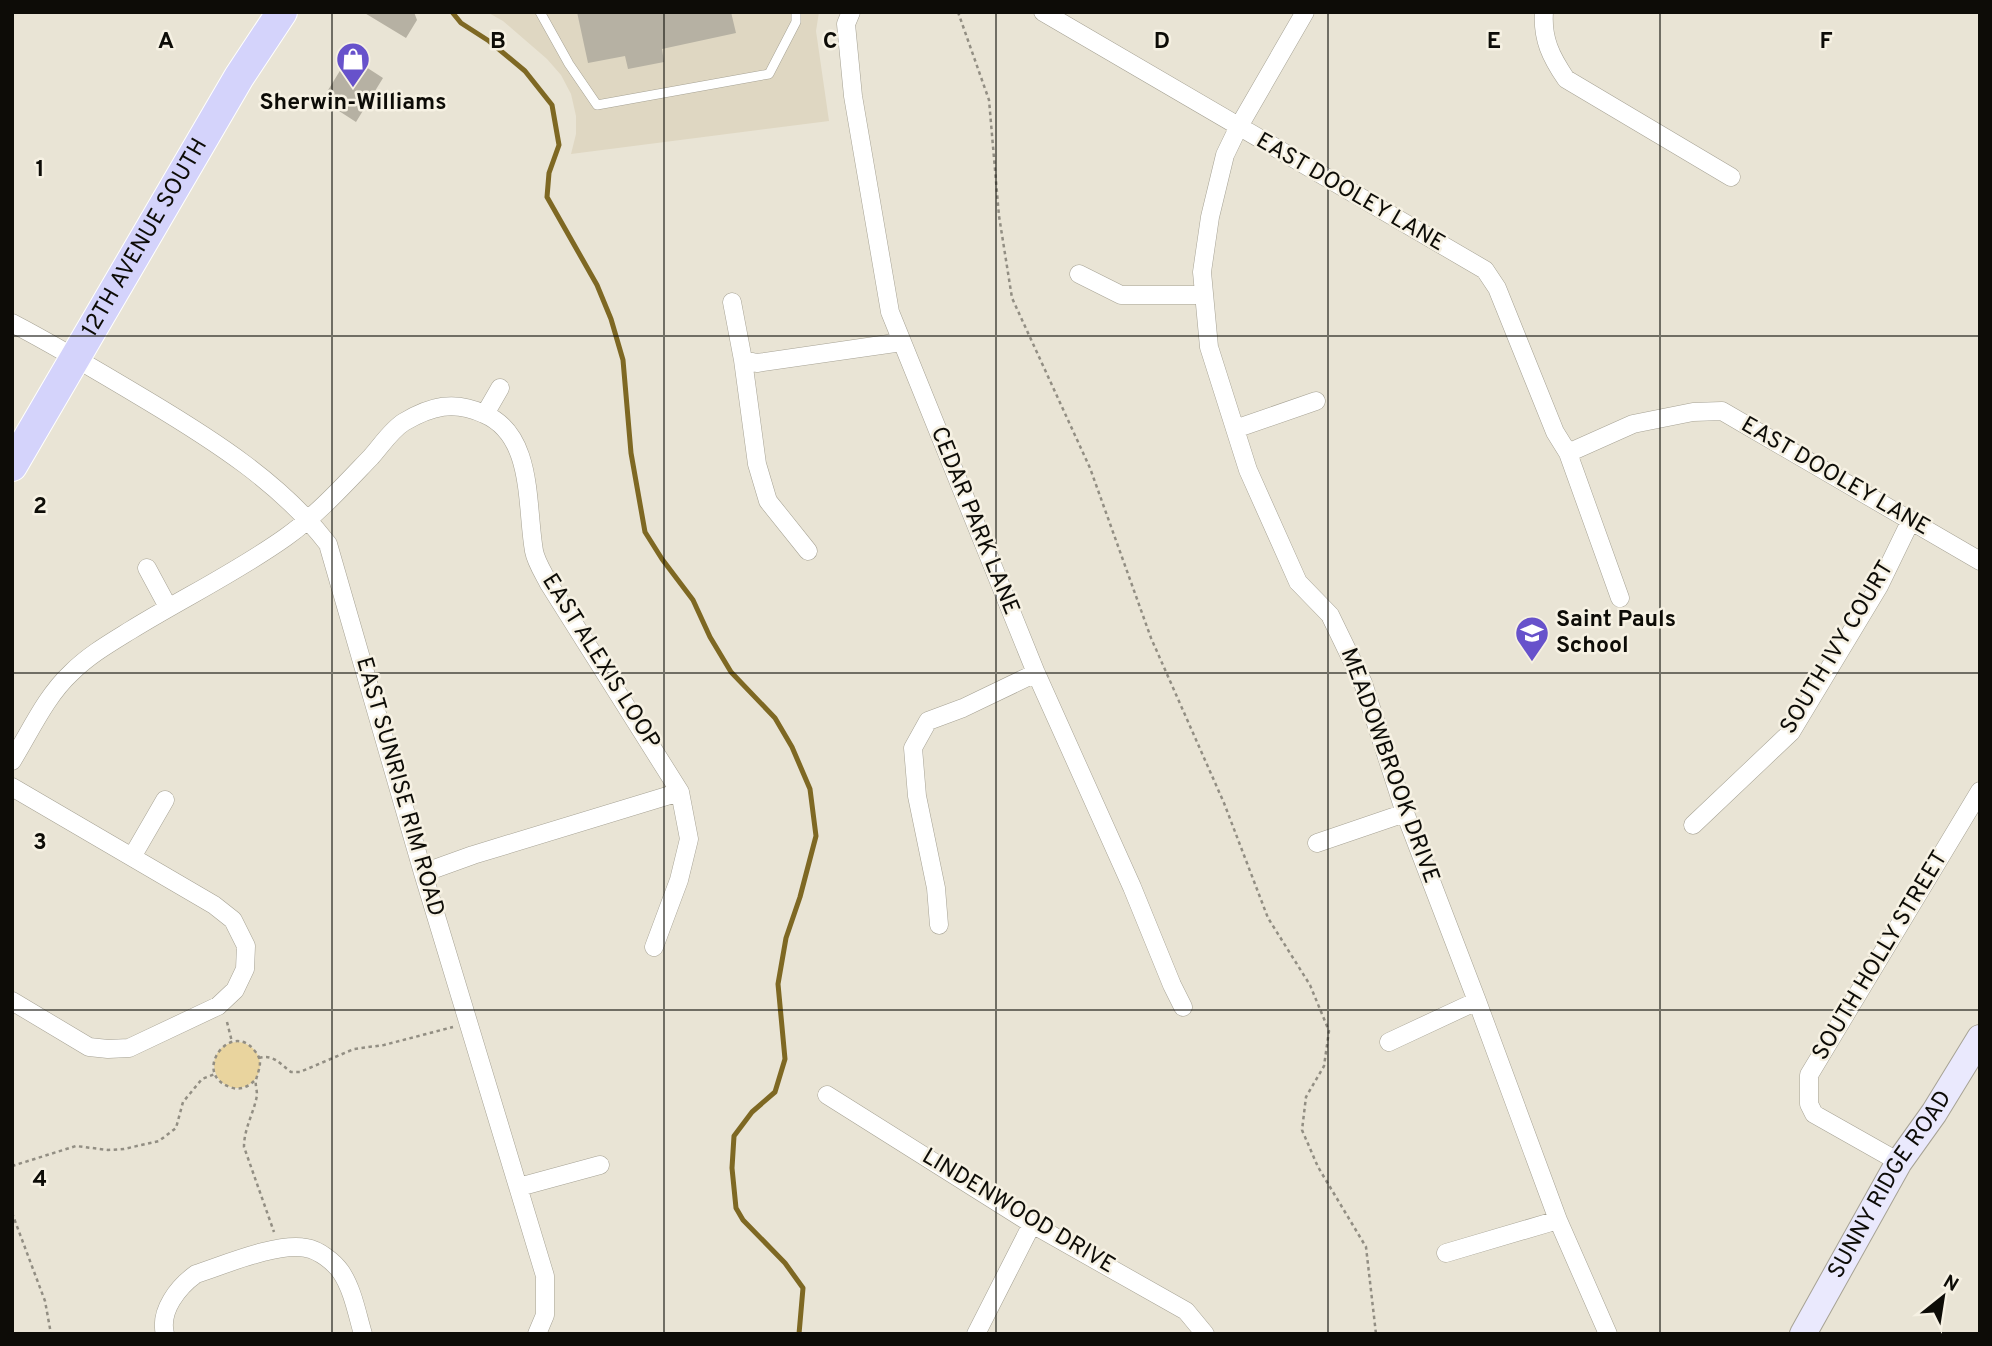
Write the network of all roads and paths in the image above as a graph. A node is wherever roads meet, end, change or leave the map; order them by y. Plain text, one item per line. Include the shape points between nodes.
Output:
1 (282, 12) edge
2 (540, 12) edge
3 (796, 12) edge
4 (851, 12) edge
5 (958, 12) edge
6 (1042, 12) edge
7 (1305, 12) edge
8 (1544, 12) edge
9 (1238, 128) junction
10 (1731, 177) dead end
11 (1079, 274) dead end
12 (1204, 295) junction
13 (732, 302) dead end
14 (12, 323) edge
15 (902, 342) junction
16 (75, 356) junction
17 (743, 360) junction
18 (500, 388) dead end
19 (1316, 401) dead end
20 (485, 414) junction
21 (1235, 429) junction
22 (1568, 453) junction
23 (12, 466) edge
24 (309, 519) junction
25 (1911, 520) junction
26 (808, 551) dead end
27 (1980, 561) edge
28 (147, 568) dead end
29 (1620, 597) dead end
30 (168, 607) junction
31 (1036, 673) junction
32 (12, 761) edge
33 (12, 787) edge
34 (1980, 791) edge
35 (680, 792) junction
36 (165, 800) dead end
37 (1405, 813) junction
38 (1693, 825) dead end
39 (1317, 843) dead end
40 (132, 857) junction
41 (423, 873) junction
42 (939, 925) dead end
43 (654, 947) dead end
44 (12, 1001) edge
45 (1477, 1001) junction
46 (218, 1006) junction
47 (1183, 1007) dead end
48 (469, 1024) junction
49 (1980, 1038) edge
50 (232, 1042) junction
51 (1389, 1042) dead end
52 (259, 1058) junction
53 (215, 1074) junction
54 (254, 1081) junction
55 (827, 1095) dead end
56 (1899, 1162) junction
57 (600, 1165) dead end
58 (12, 1166) edge
59 (519, 1187) junction
60 (12, 1213) edge
61 (1558, 1220) junction
62 (1032, 1224) junction
63 (279, 1248) junction
64 (1446, 1253) dead end
65 (51, 1334) edge
66 (165, 1334) edge
67 (363, 1334) edge
68 (537, 1334) edge
69 (976, 1334) edge
70 (1205, 1334) edge
71 (1376, 1334) edge
72 (1608, 1334) edge
73 (1803, 1334) edge

1 - 16 main road, 12TH AVENUE SOUTH
2 - 3 lane via 597,105 769,74 796,22
4 - 15 street, CEDAR PARK LANE via 846,24 853,96 890,312
5 - 71 path via 989,100 1012,298 1090,468 1151,638 1224,803 1268,918 1310,985 1329,1031 1324,1066 1306,1097 1302,1130 1318,1167 1366,1247
6 - 9 street, EAST DOOLEY LANE
7 - 9 street, MEADOWBROOK DRIVE
8 - 10 street via 1550,57 1566,79
9 - 12 street, MEADOWBROOK DRIVE via 1225,155 1210,217 1202,272
9 - 22 street, EAST DOOLEY LANE via 1485,270
11 - 12 street via 1121,295
12 - 21 street, MEADOWBROOK DRIVE via 1209,347
13 - 17 street
14 - 16 street, EAST SUNRISE RIM ROAD
15 - 17 street via 757,363
15 - 31 street, CEDAR PARK LANE
16 - 23 main road, 12TH AVENUE SOUTH
16 - 24 street, EAST SUNRISE RIM ROAD via 201,433
17 - 26 street via 757,464 768,501
18 - 20 street
19 - 21 street
20 - 24 street, EAST ALEXIS LOOP via 461,406 435,406 401,424
20 - 35 street, EAST ALEXIS LOOP via 504,426 516,442 528,494 534,554 549,584
21 - 37 street, MEADOWBROOK DRIVE via 1248,470 1298,582 1330,615 1363,683
22 - 25 street, EAST DOOLEY LANE via 1633,424 1722,411
22 - 29 street, EAST DOOLEY LANE
24 - 30 street, EAST ALEXIS LOOP via 217,581
24 - 41 street, EAST SUNRISE RIM ROAD via 328,544
25 - 27 street, EAST DOOLEY LANE
25 - 38 street, SOUTH IVY COURT via 1879,586 1791,732
28 - 30 street
30 - 32 street, EAST ALEXIS LOOP via 69,674
31 - 42 street via 928,721 913,748
31 - 47 street, CEDAR PARK LANE
33 - 40 street
34 - 56 street, SOUTH HOLLY STREET via 1809,1075 1809,1104 1814,1114
35 - 41 street
35 - 43 street via 690,839
36 - 40 street
37 - 39 street
37 - 45 street, MEADOWBROOK DRIVE
40 - 46 street via 233,920 246,946 245,969 235,990
41 - 48 street, EAST SUNRISE RIM ROAD
44 - 46 street via 89,1047 108,1049 129,1048
45 - 51 street
45 - 61 street, MEADOWBROOK DRIVE
46 - 50 path
48 - 52 path via 354,1049 300,1072 290,1072 268,1056
48 - 59 street, EAST SUNRISE RIM ROAD
49 - 56 street, SUNNY RIDGE ROAD
50 - 52 path via 250,1046
50 - 53 path via 217,1052
52 - 54 path
53 - 54 path via 234,1089
53 - 58 path via 202,1079 183,1102 176,1128 159,1141 116,1150 76,1146
54 - 63 path via 257,1096 244,1147
55 - 62 street, LINDENWOOD DRIVE
56 - 73 street, SUNNY RIDGE ROAD
57 - 59 street
59 - 68 street, EAST SUNRISE RIM ROAD via 545,1276 545,1315
60 - 65 path via 45,1301
61 - 64 street
61 - 72 street, MEADOWBROOK DRIVE
62 - 69 street
62 - 70 street, LINDENWOOD DRIVE via 1186,1311
63 - 66 street via 195,1274 184,1282 172,1298
63 - 67 street via 307,1248 326,1256 341,1271

